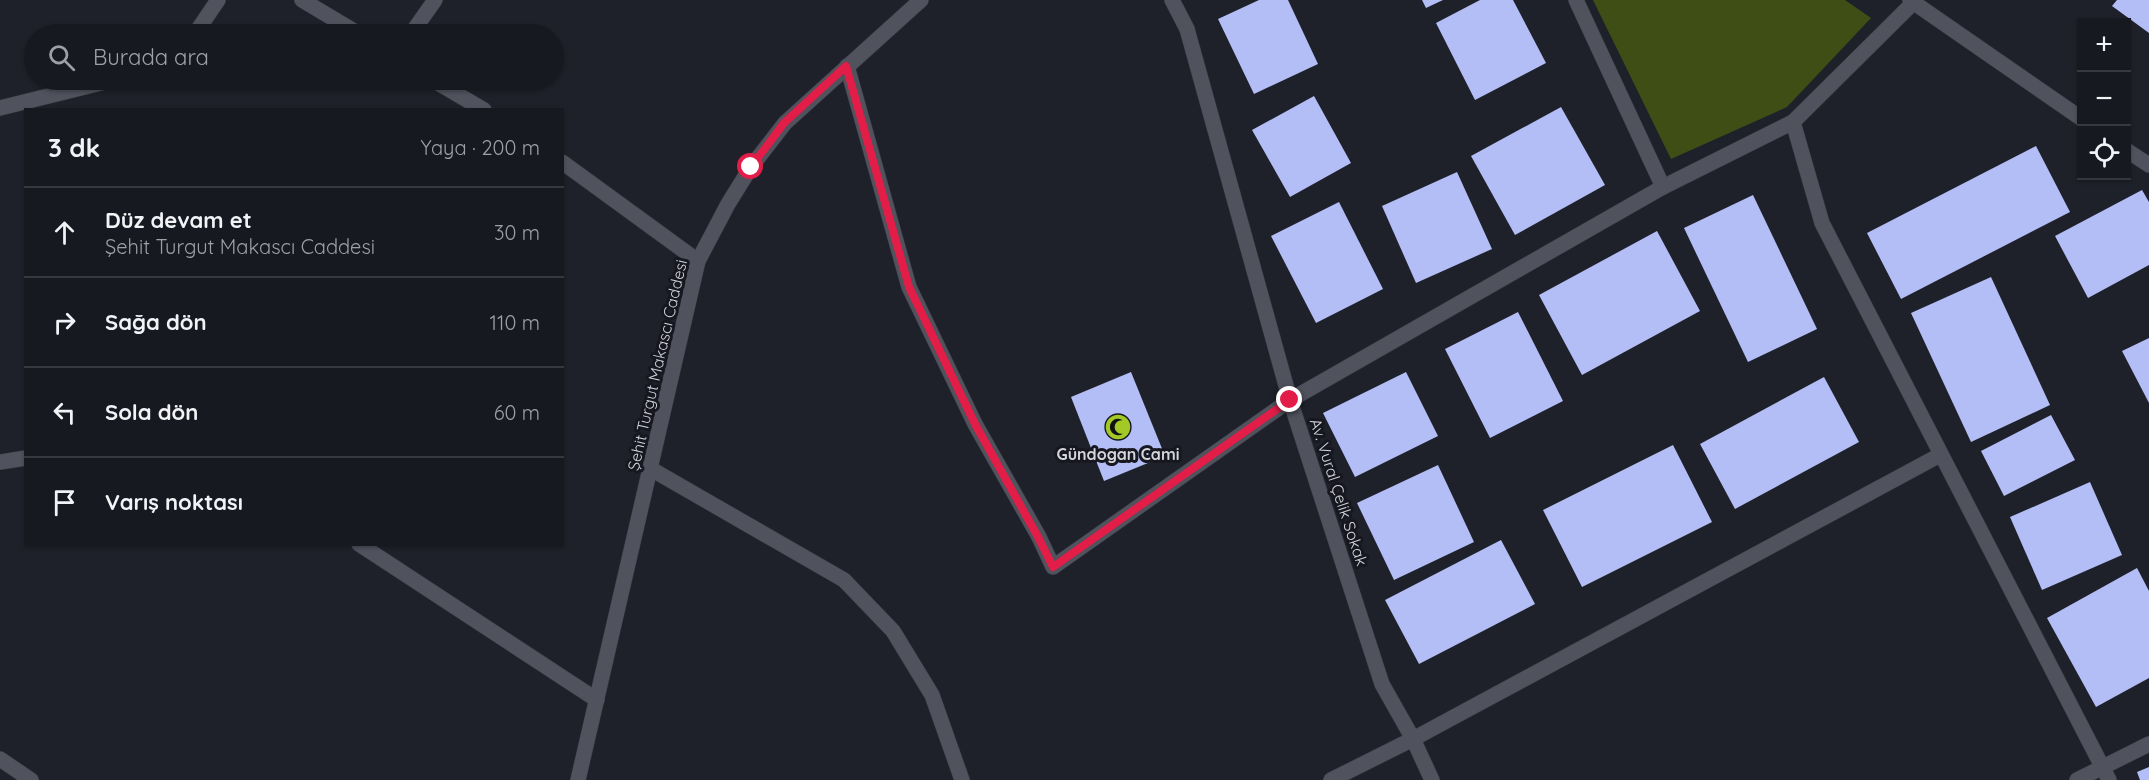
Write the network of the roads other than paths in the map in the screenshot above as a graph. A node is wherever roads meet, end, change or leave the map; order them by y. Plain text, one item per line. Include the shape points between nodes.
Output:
1 (218, 0) edge
2 (302, 0) edge
3 (435, 0) edge
4 (921, 0) edge
5 (1172, 0) edge
6 (1576, 0) edge
7 (1913, 1) edge
8 (202, 24) edge
9 (342, 24) edge
10 (418, 24) edge
11 (846, 66) junction
12 (73, 90) edge
13 (451, 90) edge
14 (0, 108) edge
15 (481, 108) edge
16 (2077, 116) edge
17 (1793, 122) junction
18 (2131, 153) edge
19 (564, 163) edge
20 (2149, 165) edge
21 (1663, 187) junction
22 (698, 261) junction
23 (1290, 400) junction
24 (1940, 455) junction
25 (24, 458) edge
26 (0, 462) edge
27 (651, 469) junction
28 (362, 546) edge
29 (597, 700) junction
30 (1413, 739) junction
31 (2149, 744) edge
32 (0, 759) edge
33 (2106, 774) edge
34 (32, 780) edge
35 (578, 780) edge
36 (962, 780) edge
37 (1331, 780) edge
38 (1432, 780) edge
39 (2077, 780) edge

1 - 8 street
2 - 9 street
3 - 10 street
4 - 11 street, Şehit Turgut Makascı Caddesi
5 - 23 street, Av. Vural Çelik Sokak via 1187,28
6 - 21 street
7 - 16 street
7 - 17 street
11 - 22 street, Şehit Turgut Makascı Caddesi via 784,123 751,167
11 - 23 street via 909,287 975,424 1053,567
12 - 14 street
13 - 15 street
17 - 21 street
17 - 24 street via 1822,223
18 - 20 street
19 - 22 street
21 - 23 street
22 - 27 street, Şehit Turgut Makascı Caddesi
23 - 30 street, Av. Vural Çelik Sokak via 1382,684
24 - 30 street
24 - 33 street
25 - 26 street
27 - 29 street, Şehit Turgut Makascı Caddesi
27 - 36 street via 843,580 893,631 932,695
28 - 29 street
29 - 35 street, Şehit Turgut Makascı Caddesi
30 - 37 street
30 - 38 street, Av. Vural Çelik Sokak
31 - 33 street
32 - 34 street
33 - 39 street

